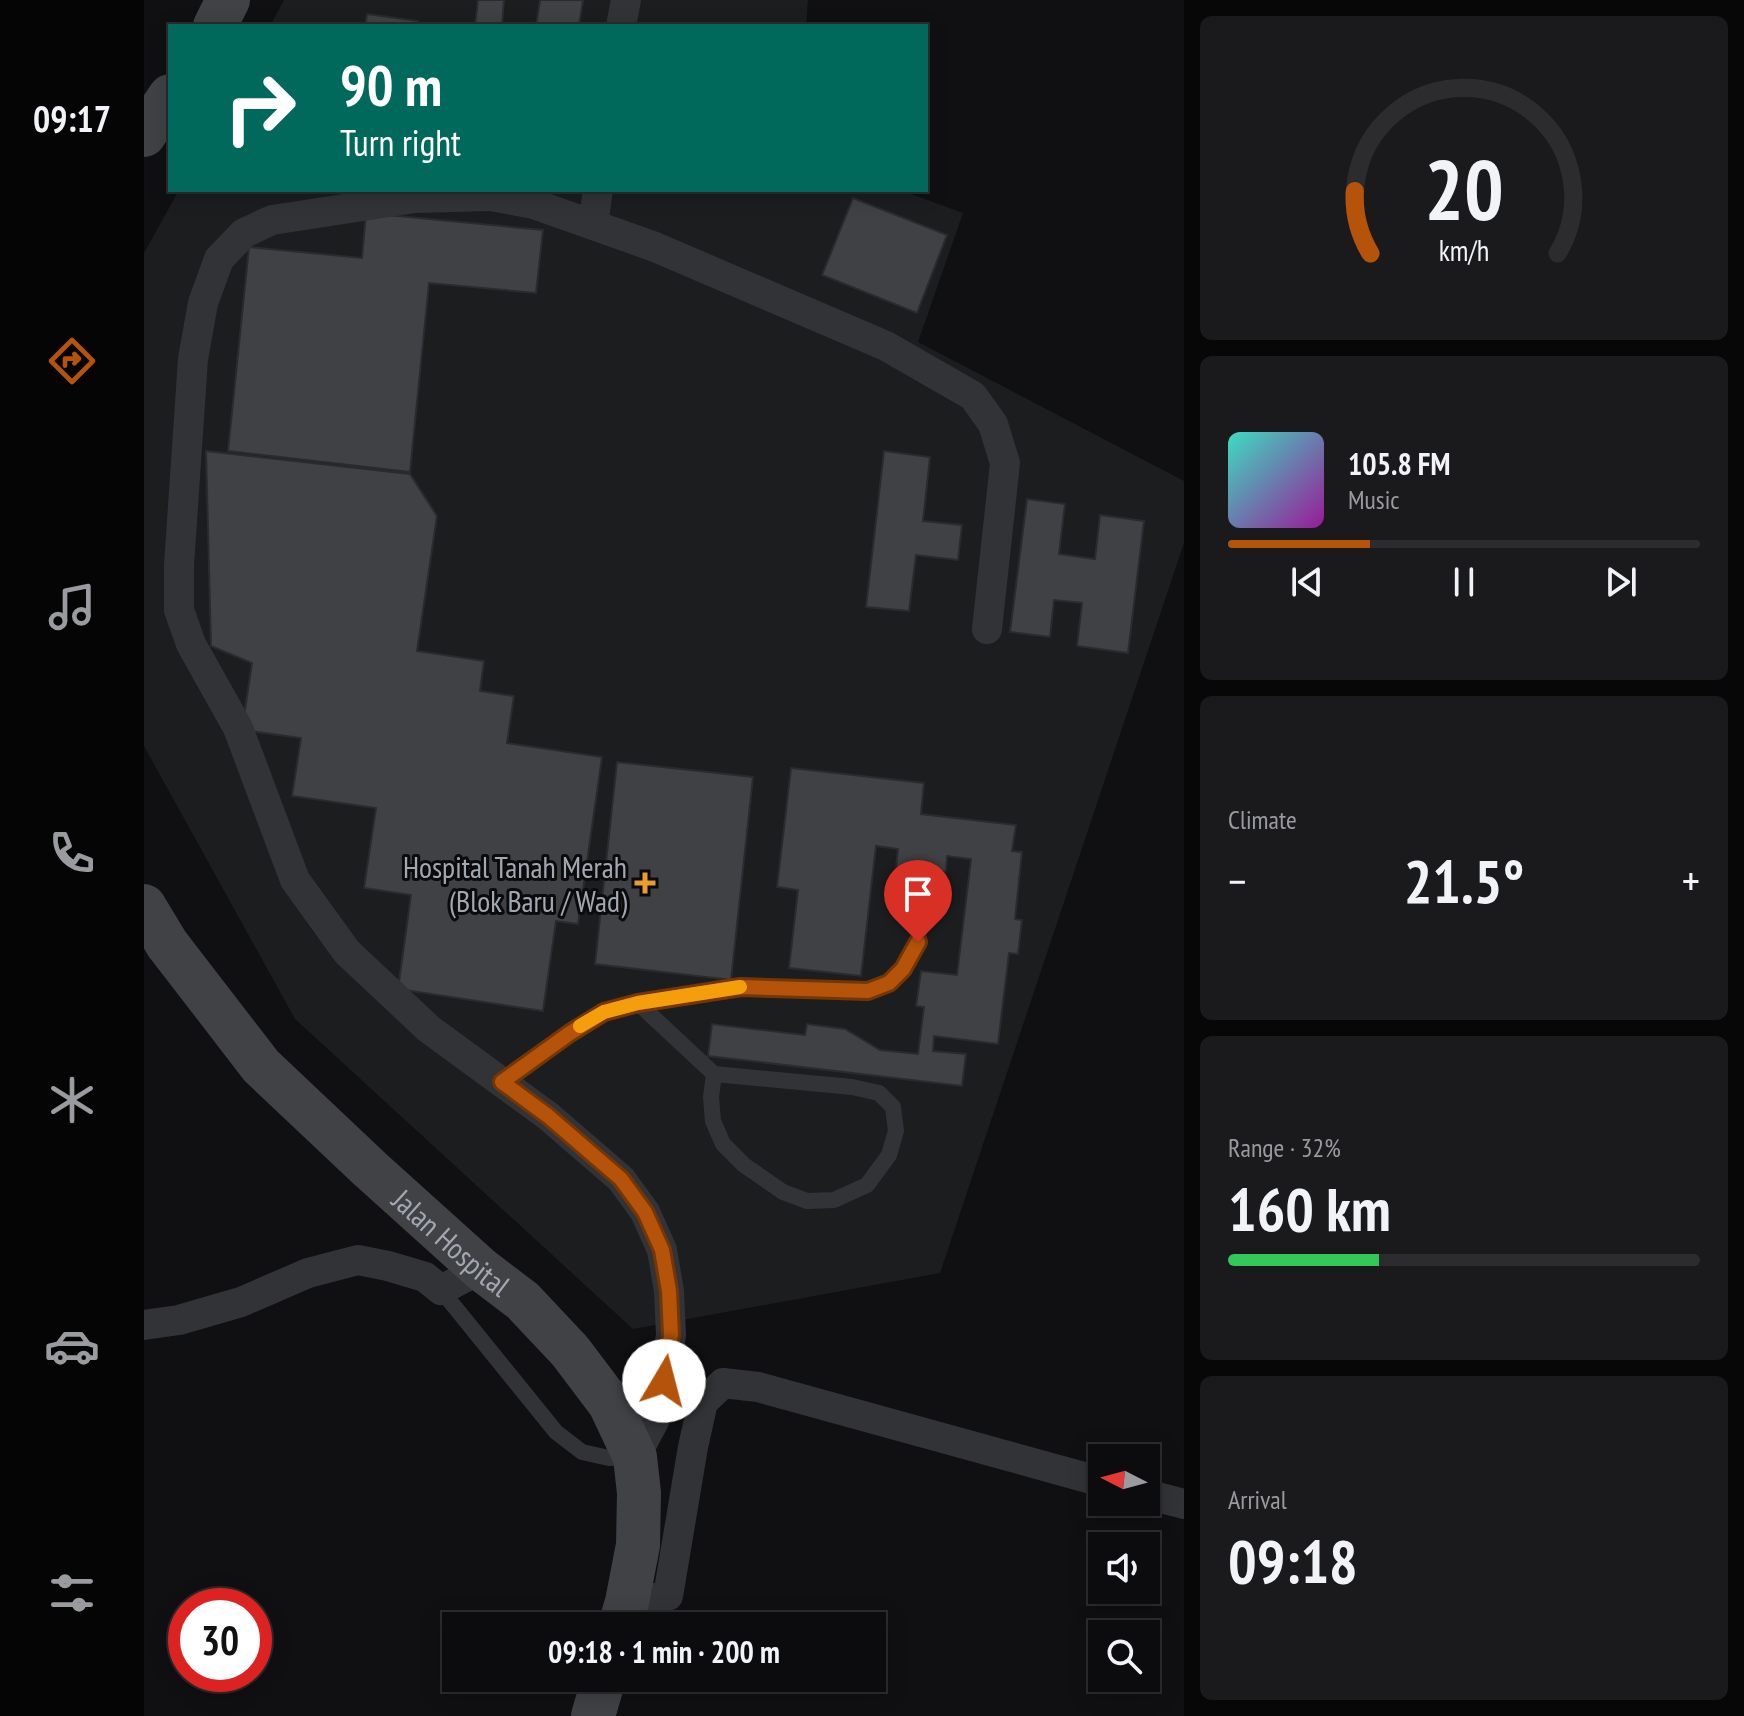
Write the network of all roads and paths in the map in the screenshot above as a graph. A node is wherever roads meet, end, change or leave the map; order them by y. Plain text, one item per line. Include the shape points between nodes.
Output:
1 (228, 0) edge
2 (626, 0) edge
3 (216, 24) edge
4 (621, 24) edge
5 (168, 99) edge
6 (144, 135) edge
7 (598, 192) edge
8 (593, 225) junction
9 (987, 629) dead end
10 (924, 877) dead end
11 (144, 906) edge
12 (638, 1003) junction
13 (714, 1074) junction
14 (502, 1082) junction
15 (481, 1269) junction
16 (441, 1290) junction
17 (144, 1325) edge
18 (635, 1457) junction
19 (1088, 1478) edge
20 (1160, 1498) edge
21 (1184, 1504) edge
22 (624, 1612) edge
23 (629, 1612) edge
24 (600, 1692) edge
25 (593, 1716) edge

1 - 3 main road
2 - 4 street
5 - 6 main road
7 - 8 street
8 - 9 street via 886,346 973,396 993,424 1005,463
8 - 14 street via 534,204 491,196 415,198 272,220 244,233 219,259 203,303 193,359 179,565 179,610 191,644 238,728 295,880 347,952 429,1029
10 - 12 lane via 918,942 889,983 868,991 741,987
11 - 15 main road, Jalan Hospital via 261,1066
12 - 13 lane
12 - 14 lane via 604,1012
13 - 13 lane via 713,1121 723,1144 783,1192 807,1201 834,1200 867,1185 889,1155 896,1131 893,1107 879,1093
14 - 18 street via 621,1179 645,1212 662,1250 671,1335 655,1419
15 - 16 street
15 - 18 main road, Jalan Hospital via 523,1301 570,1351 610,1404
16 - 17 street via 425,1277 358,1260 308,1273 229,1305
16 - 18 lane via 556,1432 582,1452
18 - 22 main road, Jalan Hospital via 638,1545
19 - 23 street via 758,1387 723,1383 703,1402 668,1596
20 - 21 street
24 - 25 main road

